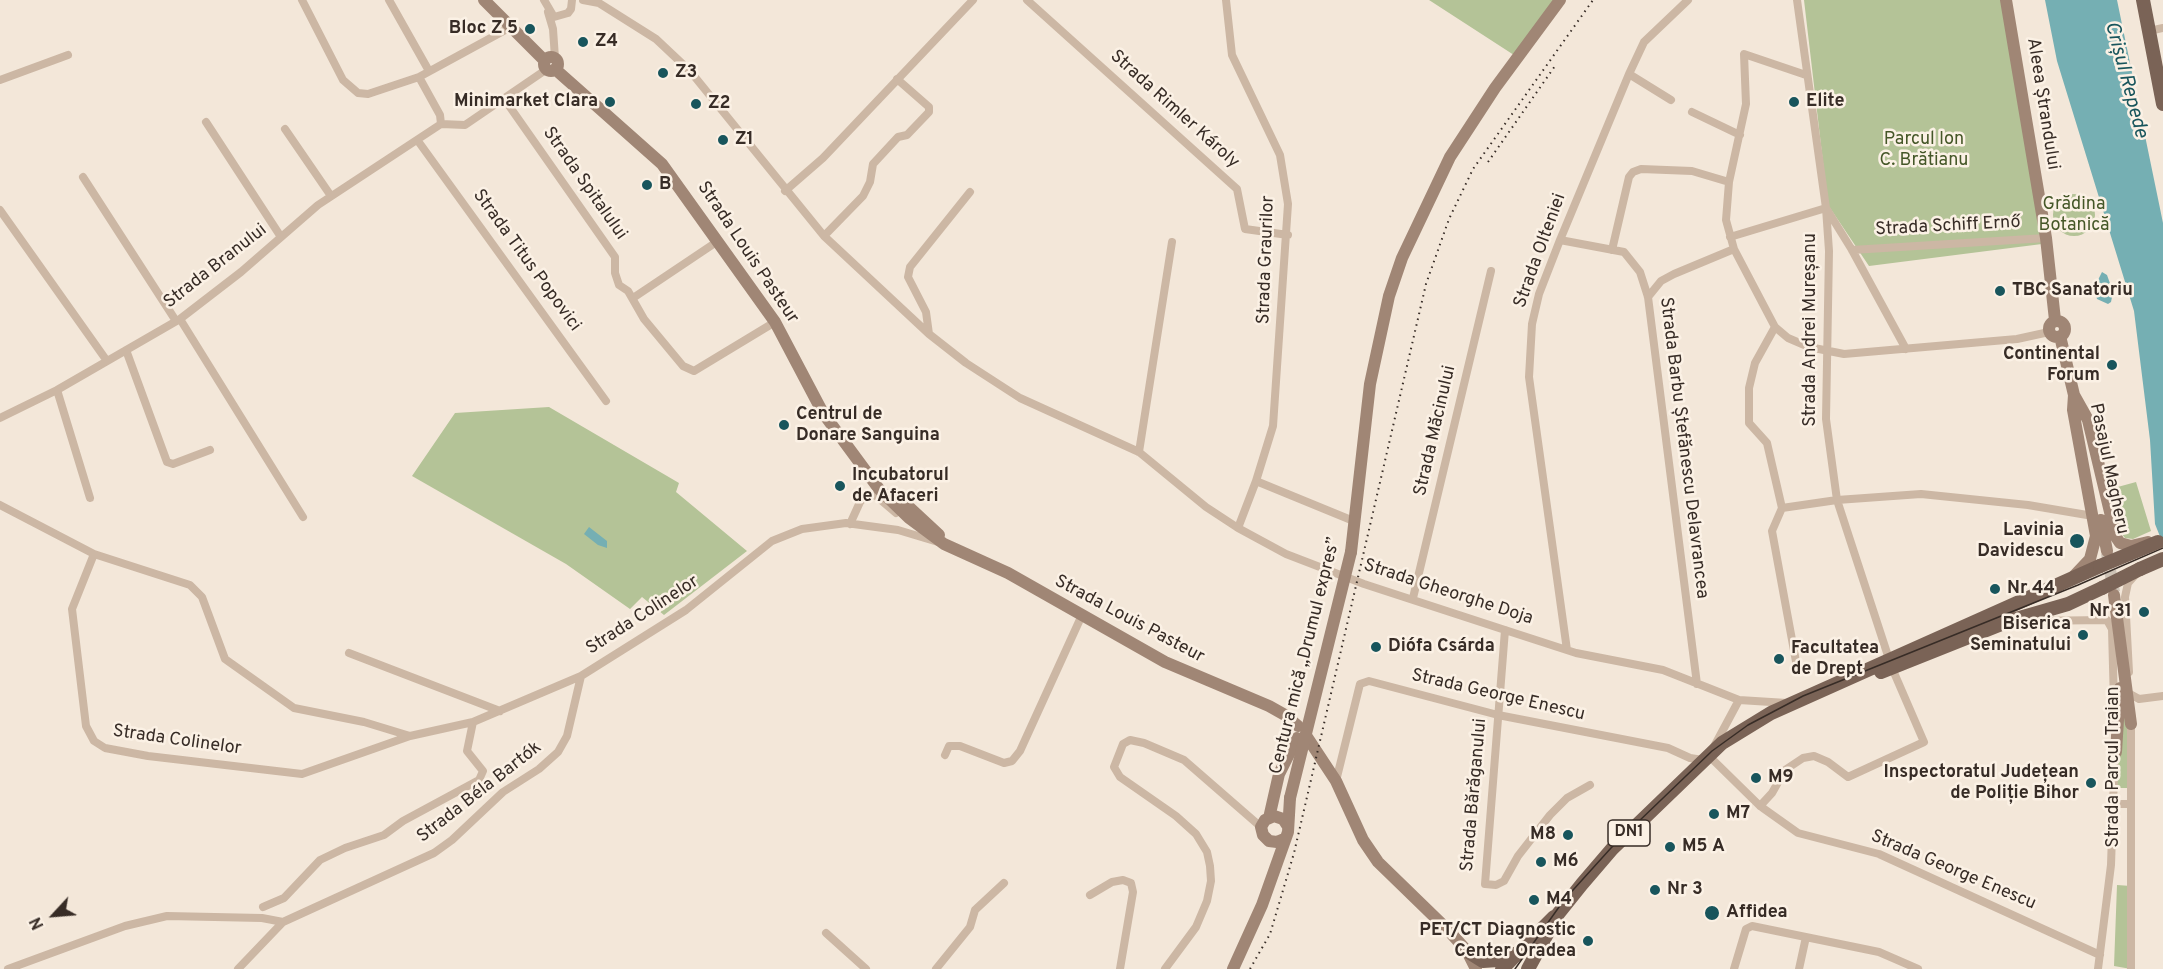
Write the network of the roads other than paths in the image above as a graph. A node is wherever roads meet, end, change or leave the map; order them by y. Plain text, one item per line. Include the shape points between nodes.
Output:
1 (302, 0) edge
2 (389, 0) edge
3 (484, 0) edge
4 (544, 0) edge
5 (583, 0) edge
6 (973, 0) edge
7 (1027, 0) edge
8 (1226, 0) edge
9 (1560, 0) edge
10 (1688, 0) edge
11 (1797, 0) edge
12 (2006, 0) edge
13 (2143, 0) edge
14 (572, 4) edge
15 (548, 11) junction
16 (560, 16) junction
17 (509, 28) junction
18 (2163, 28) edge
19 (553, 29) junction
20 (2149, 31) junction
21 (68, 55) dead end
22 (2158, 57) edge
23 (550, 64) junction
24 (429, 71) junction
25 (1629, 74) junction
26 (1806, 75) junction
27 (419, 77) junction
28 (897, 79) junction
29 (0, 80) edge
30 (505, 100) junction
31 (1671, 100) dead end
32 (2163, 104) edge
33 (1692, 112) dead end
34 (206, 122) dead end
35 (441, 124) junction
36 (285, 129) dead end
37 (1740, 135) junction
38 (418, 141) junction
39 (83, 177) dead end
40 (1729, 182) junction
41 (785, 191) junction
42 (970, 192) dead end
43 (331, 196) junction
44 (1826, 208) junction
45 (0, 210) edge
46 (1288, 235) junction
47 (824, 236) junction
48 (281, 237) junction
49 (1730, 237) junction
50 (2046, 238) junction
51 (1560, 240) junction
52 (718, 241) junction
53 (1172, 242) dead end
54 (1734, 249) junction
55 (1612, 250) junction
56 (1852, 250) junction
57 (1491, 271) dead end
58 (1648, 297) junction
59 (633, 298) junction
60 (178, 320) junction
61 (775, 322) junction
62 (1775, 327) junction
63 (2055, 330) junction
64 (929, 334) junction
65 (1906, 349) junction
66 (126, 350) junction
67 (1827, 351) junction
68 (107, 361) junction
69 (57, 390) junction
70 (2074, 395) junction
71 (606, 401) dead end
72 (0, 418) edge
73 (210, 450) dead end
74 (1139, 452) junction
75 (1256, 481) junction
76 (877, 483) junction
77 (90, 498) dead end
78 (1837, 500) junction
79 (0, 505) edge
80 (1782, 508) junction
81 (2093, 516) junction
82 (303, 517) dead end
83 (907, 520) junction
84 (1356, 522) junction
85 (850, 524) junction
86 (1239, 528) junction
87 (898, 530) junction
88 (2160, 541) edge
89 (944, 544) junction
90 (2107, 551) tunnel mouth
91 (94, 554) junction
92 (2151, 564) edge
93 (2072, 578) junction
94 (2108, 591) junction
95 (1413, 598) junction
96 (1082, 615) junction
97 (2009, 621) junction
98 (1505, 630) junction
99 (1567, 650) junction
100 (349, 653) dead end
101 (1891, 663) junction
102 (1797, 667) dead end
103 (2122, 668) junction
104 (580, 676) junction
105 (1697, 684) junction
106 (2130, 694) junction
107 (2163, 696) edge
108 (1739, 700) junction
109 (1794, 703) junction
110 (500, 711) junction
111 (1498, 715) junction
112 (473, 722) junction
113 (2131, 724) junction
114 (1301, 734) junction
115 (410, 736) junction
116 (2116, 752) junction
117 (1711, 754) junction
118 (945, 755) dead end
119 (1336, 781) junction
120 (1590, 785) dead end
121 (2113, 800) junction
122 (2131, 800) junction
123 (1760, 806) junction
124 (1275, 820) junction
125 (1284, 838) junction
126 (1269, 841) junction
127 (1272, 869) junction
128 (1004, 883) dead end
129 (1090, 895) dead end
130 (263, 907) dead end
131 (1558, 914) junction
132 (283, 922) junction
133 (826, 933) dead end
134 (1806, 937) junction
135 (1467, 951) junction
136 (1516, 953) junction
137 (2100, 955) junction
138 (8, 969) edge
139 (238, 969) edge
140 (866, 969) edge
141 (936, 969) edge
142 (1120, 969) edge
143 (1165, 969) edge
144 (1233, 969) edge
145 (1476, 969) edge
146 (1502, 969) edge
147 (1528, 969) edge
148 (1734, 969) edge
149 (1799, 969) edge
150 (1918, 969) edge
151 (2098, 969) edge
152 (2131, 969) edge

1 - 27 street via 351,89 368,94
2 - 24 street
3 - 17 main road, Strada Louis Pasteur
4 - 15 street
5 - 14 street
5 - 41 street, Strada Gheorghe Doja via 599,3 656,39 682,63
6 - 28 street
7 - 46 street, Strada Rimler Károly via 1237,189 1245,229
8 - 46 street, Strada Graurilor via 1232,55 1281,155
9 - 84 main road, Centura mică „Drumul expres” via 1450,157 1402,258 1389,296 1370,384
10 - 25 street, Strada Olteniei via 1644,42
11 - 26 street
12 - 50 main road, Aleea Ștrandului
13 - 20 main road
14 - 16 street
15 - 16 street via 554,17
15 - 19 street
16 - 19 street
17 - 23 main road, Strada Louis Pasteur
17 - 24 street
18 - 20 street
19 - 23 street
20 - 22 main road
21 - 29 street
22 - 32 main road
23 - 30 street
23 - 52 main road, Strada Louis Pasteur via 663,164
24 - 27 street
25 - 31 street
25 - 51 street, Strada Olteniei
26 - 37 street via 1744,54 1746,104
26 - 44 street
27 - 35 street
28 - 41 street via 823,158
28 - 47 street via 929,106 929,112 873,164 863,196
30 - 35 street via 465,125
30 - 59 street, Strada Spitalului via 615,257 616,279
33 - 37 street
34 - 48 street
35 - 38 street, Strada Branului
36 - 43 street
37 - 40 street
38 - 43 street, Strada Branului
38 - 71 street, Strada Titus Popovici
39 - 60 street
40 - 49 street via 1726,219
40 - 55 street via 1692,171 1633,172
41 - 47 street, Strada Gheorghe Doja
42 - 64 street via 910,267 908,277 926,312
43 - 48 street, Strada Branului
44 - 49 street
44 - 56 street
44 - 67 street, Strada Andrei Mureșanu
45 - 68 street
46 - 75 street, Strada Graurilor via 1272,426
47 - 64 street, Strada Gheorghe Doja
48 - 60 street, Strada Branului
49 - 54 street
50 - 56 street, Strada Schiff Ernő
50 - 63 main road, Aleea Ștrandului
51 - 55 street, Strada Barbu Ștefănescu Delavrancea
51 - 99 street, Strada Olteniei via 1532,324 1529,377
52 - 59 street
52 - 61 main road, Strada Louis Pasteur
53 - 74 street
54 - 58 street via 1660,281
54 - 62 street
55 - 58 street, Strada Barbu Ștefănescu Delavrancea via 1624,252 1633,260
56 - 65 street
57 - 95 street, Strada Măcinului
58 - 105 street, Strada Barbu Ștefănescu Delavrancea
59 - 61 street, Strada Spitalului via 644,319 676,358 694,371
60 - 66 street, Strada Branului
60 - 82 street
61 - 76 main road, Strada Louis Pasteur via 823,413
62 - 67 street via 1788,338
62 - 80 street via 1755,363 1749,388 1749,423 1767,443
63 - 65 street via 2017,339
63 - 70 main road, Aleea Ștrandului
64 - 74 street, Strada Gheorghe Doja via 1020,399
65 - 67 street via 1844,354
66 - 68 street, Strada Branului
66 - 73 street via 167,462 173,464
67 - 78 street, Strada Andrei Mureșanu via 1826,419
68 - 69 street, Strada Branului
69 - 72 street, Strada Branului
69 - 77 street
70 - 81 main road, Aleea Ștrandului via 2073,410
70 - 88 main road, Aleea Ștrandului via 2088,420 2116,537 2120,543 2131,546
70 - 90 main road, Pasajul Magheru
74 - 86 street, Strada Gheorghe Doja via 1206,507
75 - 84 street, Centura mică „Drumul expres”
75 - 86 street, Strada Graurilor
76 - 83 main road, Strada Louis Pasteur
76 - 89 main road, Strada Louis Pasteur via 931,526
78 - 80 street
78 - 81 street via 1921,494
78 - 101 street, Strada Andrei Mureșanu
79 - 91 street, Strada Colinelor
80 - 102 street via 1772,531
81 - 93 main road, Aleea Ștrandului via 2093,553
83 - 85 street via 876,496 867,494
83 - 87 street
83 - 89 main road, Strada Louis Pasteur
84 - 124 main road, Centura mică „Drumul expres”, bridge via 1290,798
85 - 87 street, Strada Colinelor
85 - 104 street, Strada Colinelor via 802,529 772,541 686,610
86 - 95 street, Strada Gheorghe Doja via 1287,554
87 - 89 street, Strada Colinelor
88 - 93 main road, DN1, bridge
89 - 96 main road, Strada Louis Pasteur via 1008,573
91 - 115 street, Strada Colinelor via 190,585 202,597 225,659 294,708
91 - 115 street, Strada Colinelor via 72,613 86,726 101,746 148,756 302,774
92 - 94 main road, DN1, bridge
92 - 106 street, Strada Parcul Traian via 2125,590
93 - 101 main road, DN1
94 - 97 main road, DN1
94 - 103 main road
95 - 98 street, Strada Gheorghe Doja
96 - 114 main road, Strada Louis Pasteur via 1165,662 1269,706 1285,715
96 - 118 street via 1012,761 1004,763 960,746 949,747
97 - 101 main road, DN1
97 - 116 street, Strada Parcul Traian via 2107,620 2112,629
98 - 99 street, Strada Gheorghe Doja
98 - 111 street, Strada Bărăganului
99 - 105 street, Strada Gheorghe Doja via 1663,670
100 - 110 street
101 - 109 main road, DN1
101 - 117 main road, DN1 via 1781,714
101 - 123 street, Strada Andrei Mureșanu via 1924,742 1848,777 1814,756 1803,758 1785,770 1772,794
103 - 113 main road
103 - 116 main road
104 - 110 street, Strada Colinelor
104 - 132 street, Strada Béla Bartók via 567,736 558,752 539,769 503,792 434,853
105 - 108 street, Strada Gheorghe Doja
106 - 107 street via 2139,699
106 - 113 street, Strada Parcul Traian
108 - 109 street, Strada Gheorghe Doja
108 - 117 street
109 - 117 main road, DN1 via 1757,720
110 - 112 street, Strada Colinelor
111 - 117 street, Strada George Enescu via 1668,748 1700,761
111 - 119 street, Strada George Enescu via 1369,681 1360,684
111 - 120 street, Strada Bărăganului via 1485,884 1504,881 1550,815 1567,798
112 - 115 street, Strada Colinelor
112 - 130 street via 467,751 483,771 479,780 384,836 321,860 285,898
113 - 122 street, Strada Parcul Traian
114 - 119 main road, Strada Louis Pasteur
114 - 124 main road via 1285,758 1274,794
116 - 121 street, Strada Parcul Traian
117 - 123 street, Strada George Enescu
117 - 131 main road, DN1 via 1612,849
119 - 135 main road, Strada Louis Pasteur via 1363,840 1378,862
121 - 122 street
121 - 137 street, Strada Parcul Traian via 2111,865
122 - 152 street, Strada Parcul Traian
123 - 137 street, Strada George Enescu via 1798,833 1879,854
124 - 125 main road
124 - 126 main road via 1263,835
124 - 143 street via 1184,760 1144,743 1130,740 1123,744 1114,767 1119,777 1196,834 1210,866 1207,901 1196,927
125 - 126 main road
125 - 127 main road
126 - 127 main road
127 - 144 main road via 1262,905
128 - 141 street via 975,910 970,927
129 - 142 street via 1112,882 1131,883 1133,892
131 - 136 main road, DN1
131 - 147 main road, DN1
132 - 138 street via 167,916 125,926
132 - 139 street, Strada Béla Bartók
133 - 140 street
134 - 148 street via 1748,926
134 - 149 street
134 - 150 street via 1879,952
135 - 136 main road via 1483,961
135 - 145 main road, Strada Louis Pasteur
136 - 146 main road, DN1
137 - 151 street, Strada Parcul Traian

